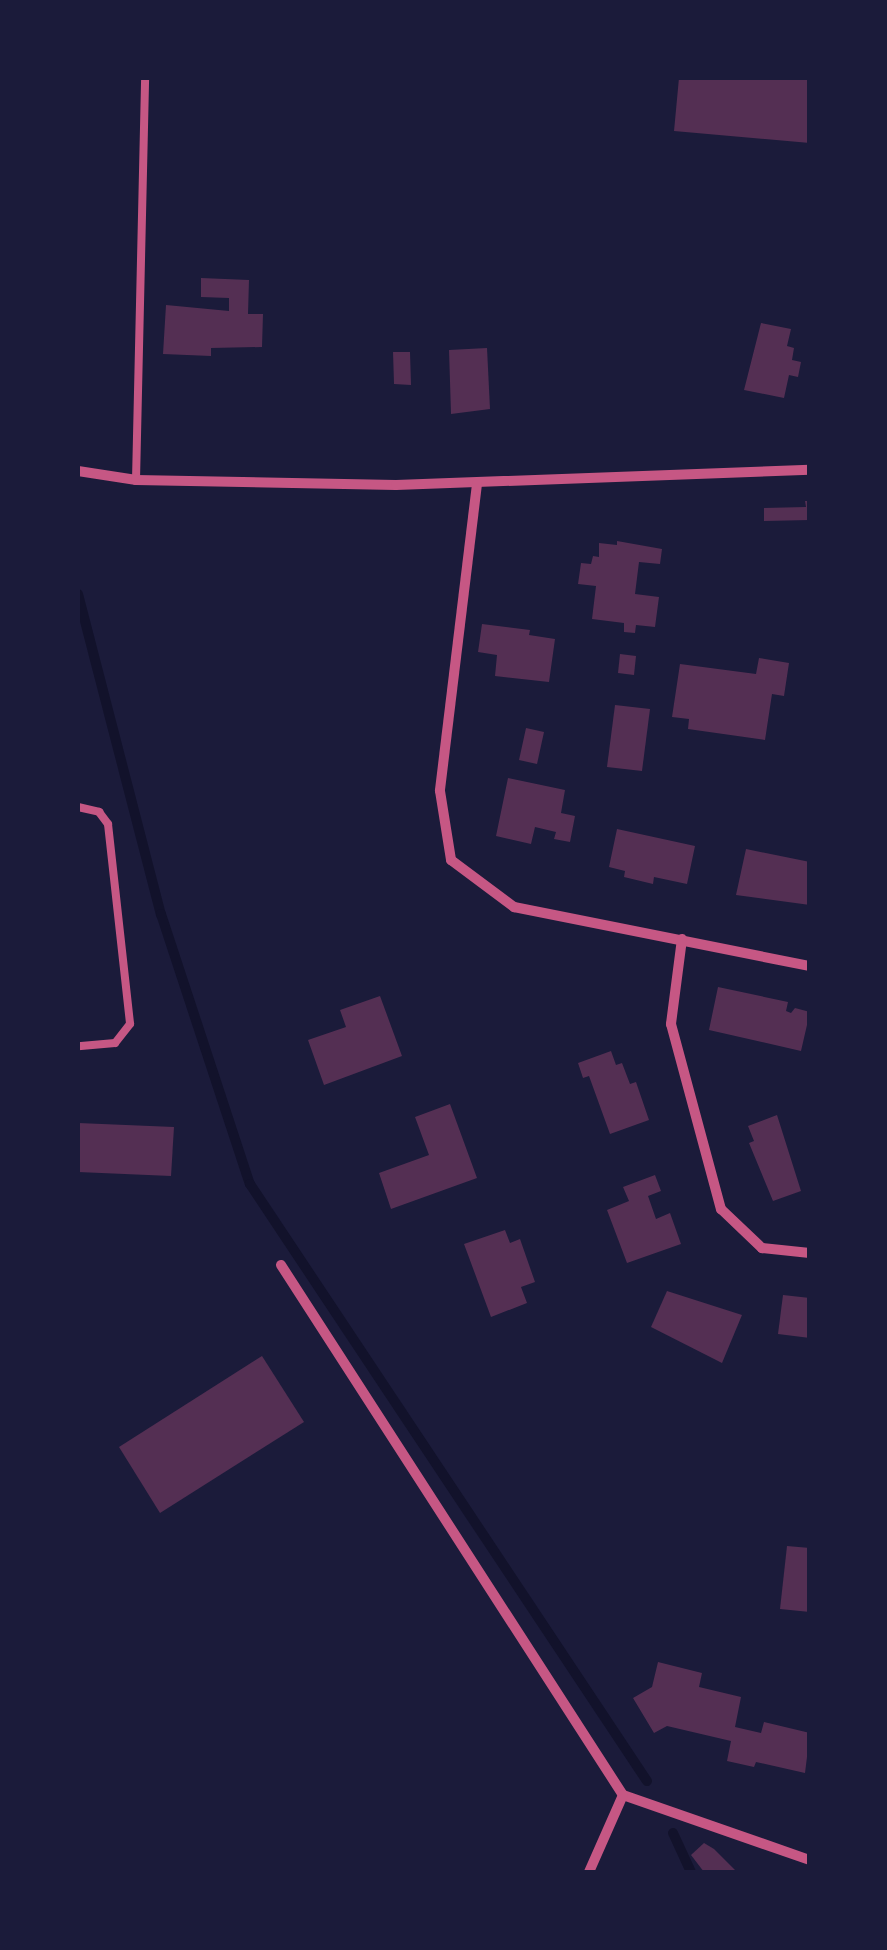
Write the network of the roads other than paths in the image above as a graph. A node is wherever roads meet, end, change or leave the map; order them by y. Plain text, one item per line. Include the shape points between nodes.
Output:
1 (146, 78) edge
2 (78, 470) edge
3 (810, 470) edge
4 (136, 480) junction
5 (477, 484) junction
6 (78, 808) edge
7 (682, 939) junction
8 (810, 966) edge
9 (78, 1046) edge
10 (810, 1253) edge
11 (281, 1265) dead end
12 (622, 1795) junction
13 (810, 1860) edge
14 (589, 1872) edge

1 - 4 lane
2 - 4 street
3 - 5 street
4 - 5 street
5 - 7 street via 440,791 451,860 514,908
6 - 9 lane via 98,812 108,824 130,1024 115,1042
7 - 8 street
7 - 10 street via 671,1024 720,1208 762,1248
11 - 12 street
12 - 13 street
12 - 14 street

